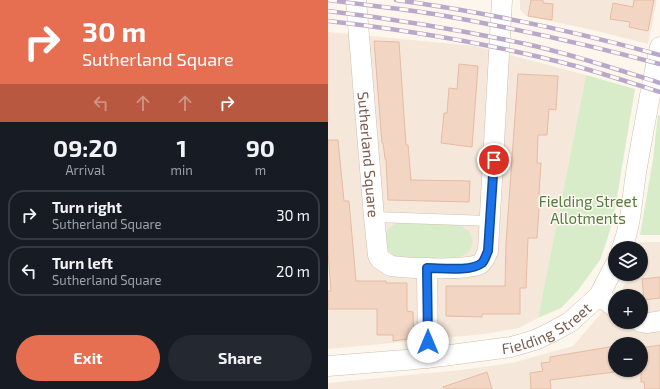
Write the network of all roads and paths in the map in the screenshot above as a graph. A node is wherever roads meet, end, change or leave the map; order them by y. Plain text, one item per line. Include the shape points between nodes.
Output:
1 (356, 0) edge
2 (502, 0) edge
3 (660, 47) edge
4 (374, 217) junction
5 (490, 221) junction
6 (624, 241) edge
7 (427, 268) junction
8 (611, 281) edge
9 (607, 301) edge
10 (660, 321) edge
11 (648, 323) edge
12 (428, 358) junction
13 (328, 366) edge

1 - 4 street, Sutherland Square
2 - 5 street, Sutherland Square
3 - 6 street
4 - 5 lane
4 - 7 street, Sutherland Square via 380,259 391,266
5 - 7 street, Sutherland Square via 488,251 481,263 465,268
7 - 12 street
8 - 9 street, Fielding Street
9 - 12 street, Fielding Street via 535,340 511,347
10 - 11 street
12 - 13 street, Fielding Street

